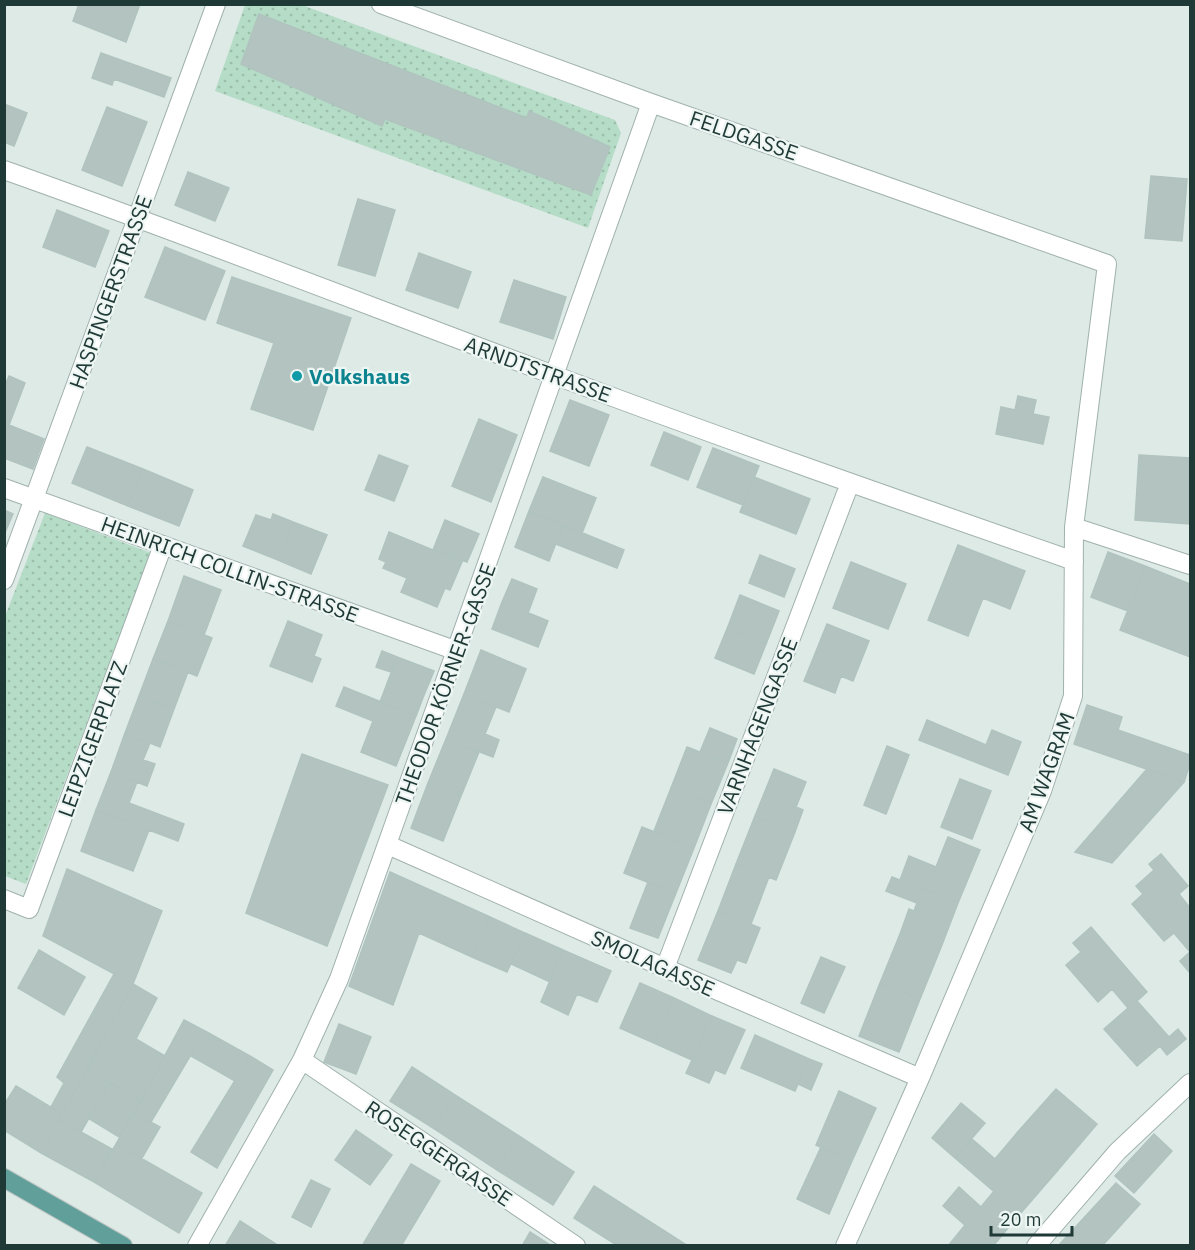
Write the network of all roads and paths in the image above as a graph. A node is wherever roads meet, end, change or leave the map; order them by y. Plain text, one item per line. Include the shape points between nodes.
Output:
1 (216, 4) edge
2 (381, 4) edge
3 (651, 103) junction
4 (4, 170) edge
5 (138, 217) junction
6 (1107, 264) joint
7 (554, 375) junction
8 (850, 483) junction
9 (4, 488) edge
10 (33, 499) junction
11 (1074, 527) junction
12 (163, 545) junction
13 (1074, 561) junction
14 (1191, 565) edge
15 (4, 580) edge
16 (457, 651) junction
17 (387, 845) junction
18 (4, 899) edge
19 (665, 968) junction
20 (302, 1060) junction
21 (920, 1078) junction
22 (1191, 1083) edge
23 (4, 1178) edge
24 (120, 1245) edge
25 (197, 1245) edge
26 (576, 1245) edge
27 (845, 1245) edge
28 (1036, 1245) edge

1 - 5 street, HASPINGERSTRASSE
2 - 3 street, FELDGASSE
3 - 6 street, FELDGASSE
3 - 7 street, THEODOR KÖRNER-GASSE
4 - 5 street, ARNDTSTRASSE
5 - 7 street, ARNDTSTRASSE
5 - 10 street, HASPINGERSTRASSE
6 - 11 street, AM WAGRAM
7 - 8 street, ARNDTSTRASSE
7 - 16 street, THEODOR KÖRNER-GASSE
8 - 13 street, ARNDTSTRASSE
8 - 19 street, VARNHAGENGASSE
9 - 10 street, HEINRICH COLLIN-STRASSE
10 - 12 street, HEINRICH COLLIN-STRASSE
10 - 15 street, HASPINGERSTRASSE
11 - 13 street, AM WAGRAM
11 - 14 street
12 - 16 street, HEINRICH COLLIN-STRASSE
12 - 18 street, LEIPZIGERPLATZ via 29,909
13 - 21 street, AM WAGRAM via 1073,696 1042,791
16 - 17 street, THEODOR KÖRNER-GASSE
17 - 19 street, SMOLAGASSE
17 - 20 street, THEODOR KÖRNER-GASSE via 339,979
19 - 21 street, SMOLAGASSE
20 - 25 street, THEODOR KÖRNER-GASSE
20 - 26 street, ROSEGGERGASSE
21 - 27 street, AM WAGRAM
22 - 28 street via 1117,1152
23 - 24 main road

